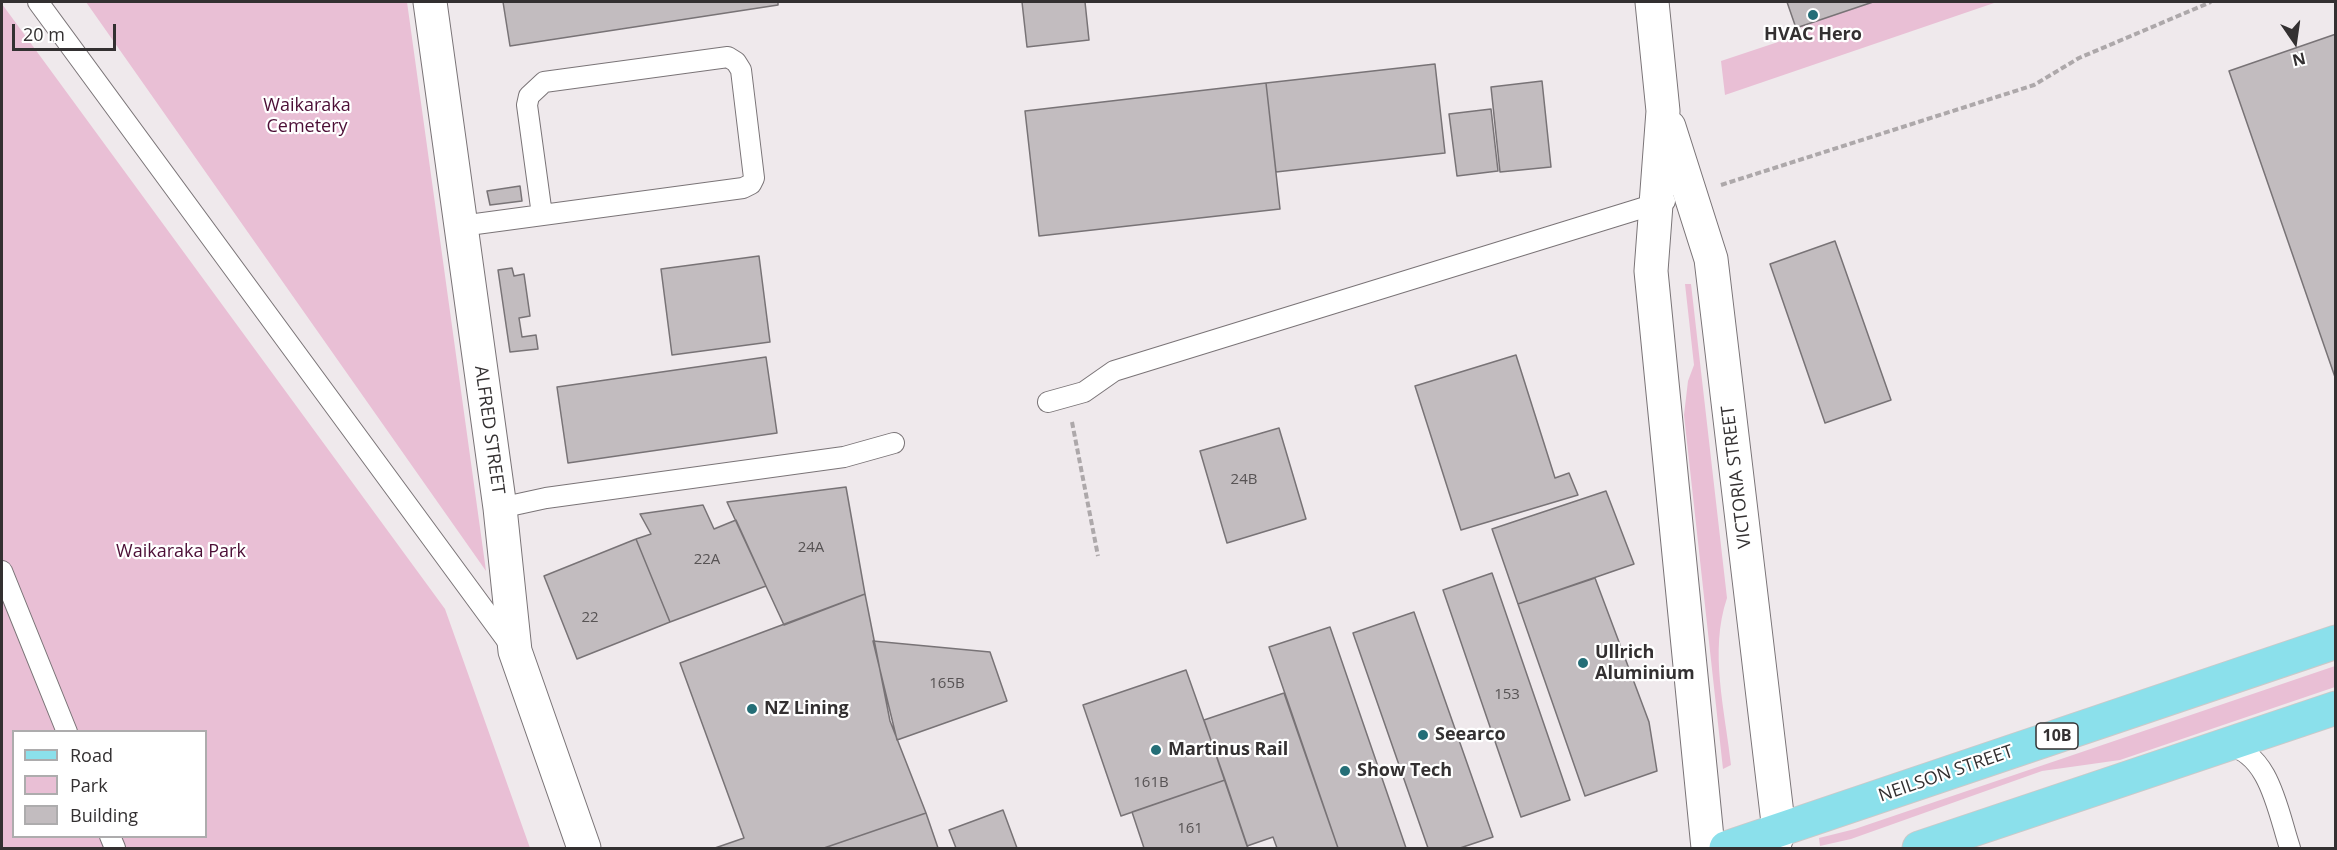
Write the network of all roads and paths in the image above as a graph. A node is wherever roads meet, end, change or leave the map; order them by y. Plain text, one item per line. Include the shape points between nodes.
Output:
1 (38, 2) edge
2 (430, 2) edge
3 (1652, 2) edge
4 (2211, 2) edge
5 (1663, 111) junction
6 (1690, 195) junction
7 (1656, 204) junction
8 (542, 215) junction
9 (461, 226) junction
10 (1058, 400) joint
11 (894, 443) dead end
12 (500, 508) junction
13 (1098, 556) dead end
14 (2, 571) edge
15 (2336, 642) edge
16 (514, 651) junction
17 (2336, 708) edge
18 (66, 730) edge
19 (2226, 745) junction
20 (1776, 840) edge
21 (584, 849) edge
22 (1708, 849) edge
23 (1726, 849) edge
24 (1919, 849) edge
25 (2290, 849) edge

1 - 16 lane
2 - 9 street, ALFRED STREET
3 - 5 street, VICTORIA STREET
4 - 6 path via 2079,58 2034,85
5 - 6 street, VICTORIA STREET
5 - 7 street, VICTORIA STREET
6 - 7 lane
6 - 20 street, VICTORIA STREET via 1711,259
7 - 10 lane via 1114,371 1084,392
7 - 22 street, VICTORIA STREET via 1651,271
8 - 8 lane via 751,184 754,177 741,70 736,62 728,57 716,58 544,82 536,88 527,105
8 - 9 lane
9 - 12 street, ALFRED STREET
10 - 13 path
11 - 12 lane via 844,457 546,498
12 - 16 street, ALFRED STREET
14 - 18 lane
15 - 20 main road, NEILSON STREET / 10B
16 - 21 street, ALFRED STREET
17 - 19 main road
19 - 24 main road
19 - 25 lane via 2246,752 2260,767
20 - 23 main road, NEILSON STREET / 10B

